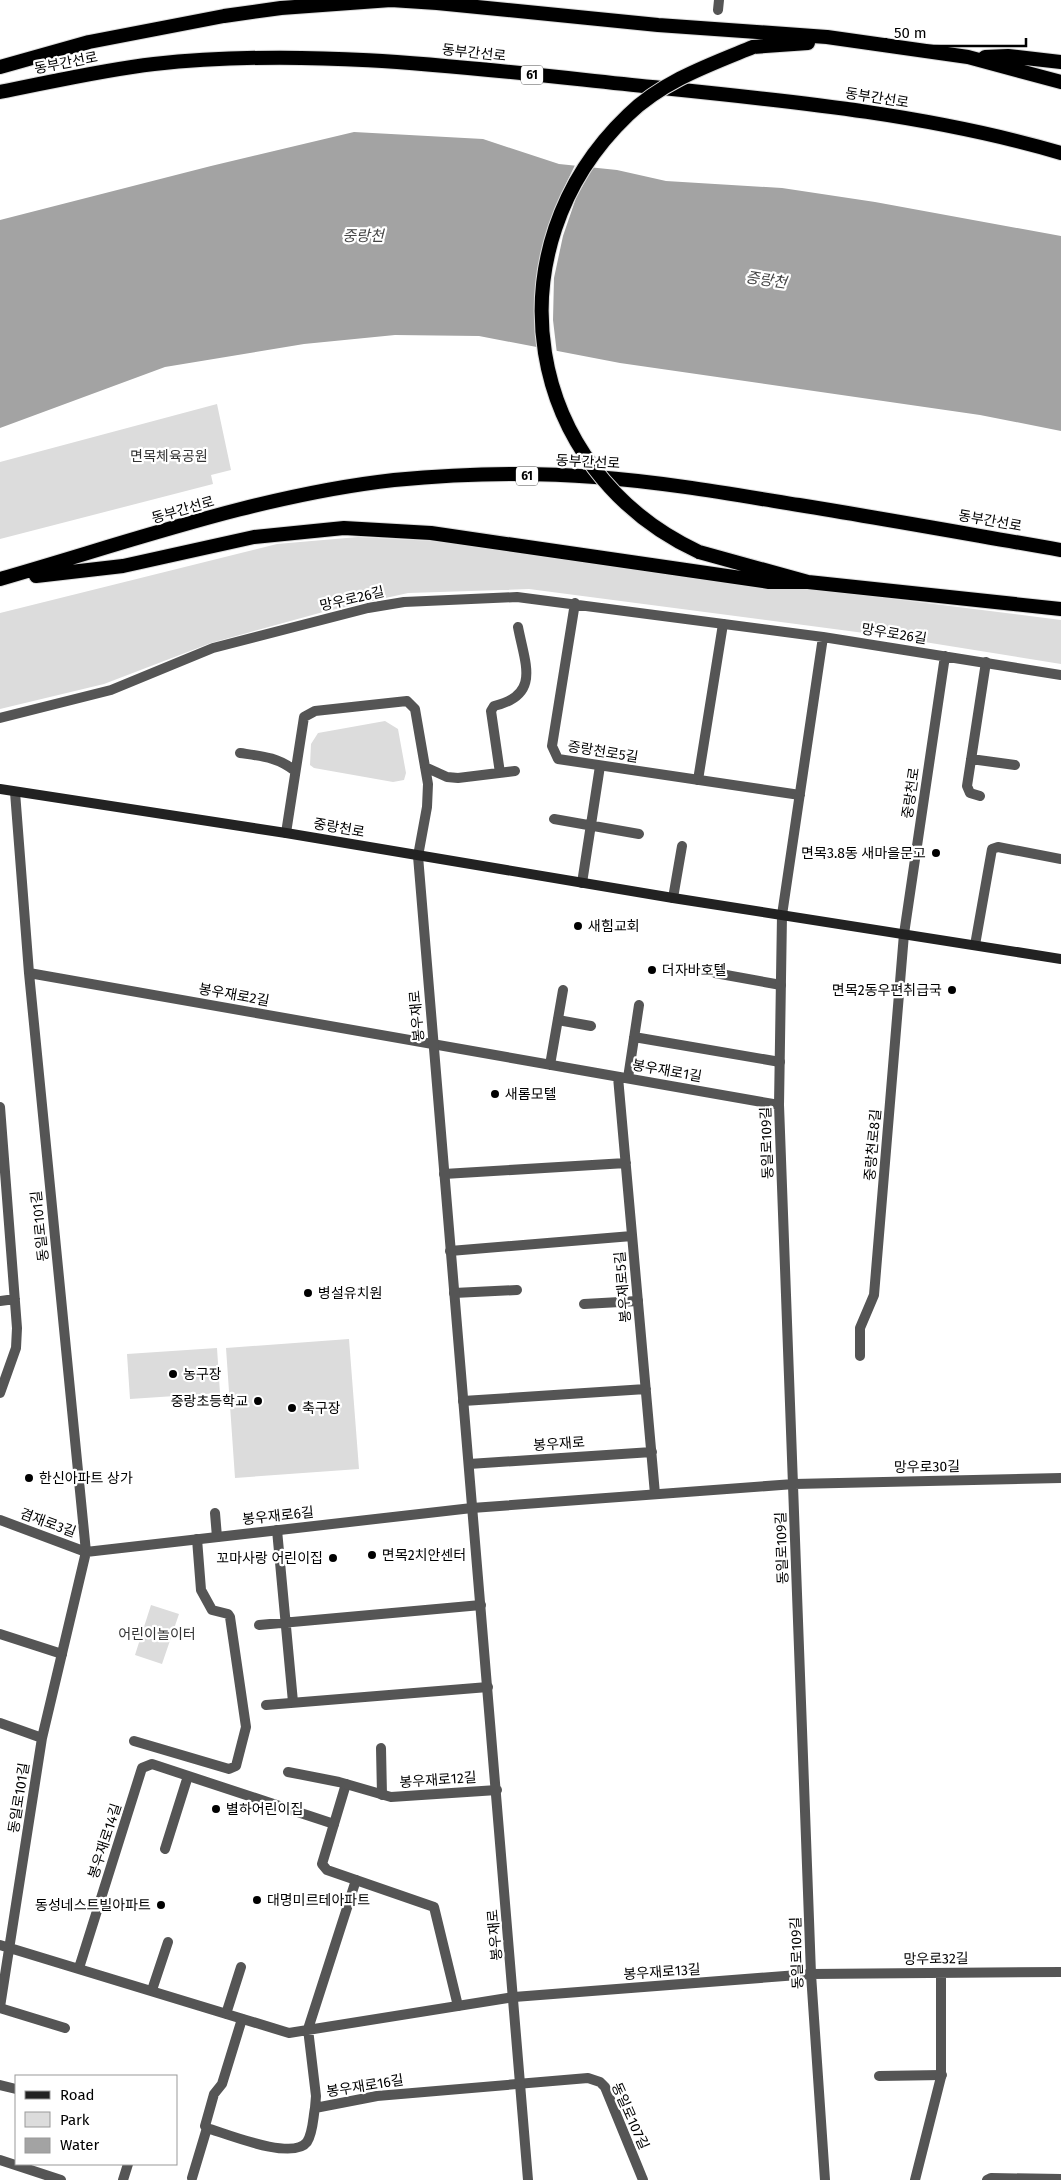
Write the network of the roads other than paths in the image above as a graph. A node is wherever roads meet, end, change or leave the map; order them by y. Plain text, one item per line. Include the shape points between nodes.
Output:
1 (856, 42) junction
2 (968, 57) junction
3 (1061, 62) edge
4 (0, 67) edge
5 (1061, 82) edge
6 (0, 92) edge
7 (1061, 153) edge
8 (1061, 550) edge
9 (0, 580) edge
10 (808, 582) junction
11 (575, 603) junction
12 (1061, 609) edge
13 (723, 624) junction
14 (518, 627) dead end
15 (823, 638) junction
16 (945, 656) junction
17 (986, 662) junction
18 (1061, 675) edge
19 (0, 718) edge
20 (240, 753) dead end
21 (971, 759) junction
22 (1015, 765) dead end
23 (600, 766) junction
24 (425, 767) junction
25 (295, 771) junction
26 (515, 771) dead end
27 (500, 773) junction
28 (698, 780) junction
29 (0, 790) edge
30 (15, 792) junction
31 (800, 795) junction
32 (980, 796) dead end
33 (554, 819) dead end
34 (590, 825) junction
35 (286, 833) junction
36 (639, 834) dead end
37 (682, 846) dead end
38 (418, 856) junction
39 (1061, 858) edge
40 (582, 883) junction
41 (673, 898) junction
42 (782, 915) junction
43 (904, 934) junction
44 (975, 945) junction
45 (1061, 959) edge
46 (29, 973) junction
47 (715, 973) dead end
48 (781, 985) junction
49 (563, 990) dead end
50 (639, 1006) dead end
51 (558, 1020) junction
52 (591, 1026) dead end
53 (634, 1037) junction
54 (433, 1044) junction
55 (780, 1062) junction
56 (550, 1065) junction
57 (623, 1078) junction
58 (779, 1105) junction
59 (0, 1107) edge
60 (626, 1163) junction
61 (444, 1174) junction
62 (632, 1236) junction
63 (450, 1251) junction
64 (517, 1290) dead end
65 (454, 1293) junction
66 (15, 1299) junction
67 (638, 1300) junction
68 (0, 1301) edge
69 (584, 1304) dead end
70 (860, 1356) dead end
71 (646, 1389) junction
72 (0, 1394) edge
73 (463, 1401) junction
74 (652, 1452) junction
75 (469, 1464) junction
76 (1061, 1478) edge
77 (794, 1484) junction
78 (655, 1494) junction
79 (472, 1508) junction
80 (215, 1513) dead end
81 (0, 1520) edge
82 (278, 1530) junction
83 (217, 1537) junction
84 (197, 1539) junction
85 (86, 1552) junction
86 (481, 1605) junction
87 (286, 1623) junction
88 (259, 1625) dead end
89 (0, 1634) edge
90 (62, 1654) junction
91 (488, 1687) junction
92 (292, 1702) junction
93 (266, 1705) dead end
94 (0, 1723) edge
95 (42, 1738) junction
96 (134, 1741) dead end
97 (381, 1748) dead end
98 (288, 1772) dead end
99 (188, 1776) junction
100 (346, 1784) junction
101 (497, 1790) junction
102 (382, 1795) junction
103 (334, 1824) junction
104 (164, 1848) dead end
105 (356, 1880) junction
106 (168, 1942) dead end
107 (0, 1945) edge
108 (11, 1948) junction
109 (240, 1967) dead end
110 (79, 1968) junction
111 (1061, 1972) edge
112 (941, 1973) junction
113 (812, 1974) junction
114 (152, 1990) junction
115 (514, 1997) junction
116 (458, 2006) junction
117 (0, 2008) edge
118 (226, 2014) junction
119 (242, 2019) junction
120 (65, 2028) dead end
121 (308, 2030) junction
122 (942, 2075) junction
123 (879, 2076) dead end
124 (520, 2083) junction
125 (0, 2085) edge
126 (15, 2089) edge
127 (315, 2108) junction
128 (208, 2128) junction
129 (0, 2160) edge
130 (15, 2165) edge
131 (15, 2165) edge
132 (128, 2165) edge
133 (192, 2178) dead end
134 (1061, 2179) edge
135 (61, 2180) edge
136 (123, 2180) edge
137 (528, 2180) edge
138 (643, 2180) edge
139 (825, 2180) edge
140 (915, 2180) edge
141 (987, 2180) edge

1 - 2 highway
1 - 4 highway via 780,32 658,25 391,0 281,8 224,16 89,42
1 - 10 highway, bridge via 789,43 753,48 672,82 628,115 608,136 573,187 552,241 542,295 542,328 550,378 568,429 582,454 616,496 661,532 699,552
2 - 3 highway via 1008,56
2 - 5 highway
6 - 7 highway, 동부간선로 / 61 via 154,64 296,58 370,60 808,103 926,122
8 - 9 highway, 동부간선로 / 61 via 648,482 594,477 472,476 395,480 328,490 256,506
9 - 10 highway via 123,566 254,537 344,528 431,532 769,582
10 - 12 highway
11 - 13 street, 망우로26길
11 - 19 street, 망우로26길 via 517,597 404,602 368,608 214,648 111,690
11 - 23 street, 중랑천로5길 via 552,746 558,759
13 - 15 street, 망우로26길
13 - 28 street
14 - 27 street via 526,682 521,693 511,702 494,706 491,711
15 - 16 street, 망우로26길
15 - 31 street
16 - 17 street, 망우로26길
16 - 43 street, 중랑천로
17 - 18 street, 망우로26길
17 - 21 street
20 - 25 street via 275,758
21 - 22 street
21 - 32 street via 968,791
23 - 28 street, 중랑천로5길
23 - 34 street
24 - 25 street, 봉우재로 via 415,709 402,700 308,713 302,722
24 - 27 street via 452,777
24 - 38 street, 봉우재로 via 427,807
25 - 35 street, 봉우재로
26 - 27 street
28 - 31 street, 중랑천로5길
29 - 30 main road, 중랑천로
30 - 35 main road, 중랑천로
30 - 46 street, 동일로101길
31 - 42 street
33 - 34 street
34 - 36 street
34 - 40 street
35 - 38 main road, 중랑천로
37 - 41 street
38 - 40 main road, 중랑천로
38 - 54 street, 봉우재로
39 - 44 street via 998,847 992,849
40 - 41 main road, 중랑천로
41 - 42 main road, 중랑천로
42 - 43 main road, 중랑천로
42 - 48 street, 동일로109길
43 - 44 main road, 중랑천로
43 - 70 street, 중랑천로8길 via 874,1295 860,1328
44 - 45 main road, 중랑천로
46 - 54 street, 봉우재로2길
46 - 85 street, 동일로101길
47 - 48 street
48 - 55 street, 동일로109길
49 - 51 street
50 - 53 street, 봉우재로5길
51 - 52 street
51 - 56 street
53 - 55 street
53 - 57 street, 봉우재로5길
54 - 56 street, 봉우재로1길
54 - 61 street, 봉우재로
55 - 58 street, 동일로109길
56 - 57 street, 봉우재로1길
57 - 58 street, 봉우재로1길
57 - 60 street, 봉우재로5길
58 - 77 street, 동일로109길
59 - 66 street
60 - 61 street
60 - 62 street, 봉우재로5길
61 - 63 street, 봉우재로
62 - 63 street
62 - 67 street, 봉우재로5길
63 - 65 street, 봉우재로
64 - 65 street
65 - 73 street, 봉우재로
66 - 68 street
66 - 72 street via 16,1348
67 - 69 street
67 - 71 street, 봉우재로5길
71 - 73 street
71 - 74 street, 봉우재로5길
73 - 75 street, 봉우재로
74 - 75 street, 봉우재로
74 - 78 street, 봉우재로5길
75 - 79 street, 봉우재로
76 - 77 street, 망우로30길
77 - 78 street
77 - 113 street, 동일로109길
78 - 79 street
79 - 82 street, 봉우재로6길
79 - 86 street, 봉우재로
80 - 83 street
81 - 85 street, 겸재로3길
82 - 83 street, 봉우재로6길
82 - 87 street
83 - 84 street, 봉우재로6길
84 - 85 street, 봉우재로6길
84 - 96 street via 201,1590 212,1610 230,1617 246,1727 236,1766 229,1769
85 - 90 street, 동일로101길
86 - 87 street
86 - 91 street, 봉우재로
87 - 88 street
87 - 92 street
89 - 90 street
90 - 95 street, 동일로101길
91 - 92 street
91 - 101 street, 봉우재로
92 - 93 street
94 - 95 street
95 - 108 street, 동일로101길
97 - 102 street, 봉우재로12길
98 - 100 street, 봉우재로12길
99 - 103 street, 봉우재로14길
99 - 104 street
99 - 110 street, 봉우재로14길 via 152,1764 142,1768
100 - 102 street, 봉우재로12길
100 - 103 street
101 - 102 street, 봉우재로12길 via 395,1797
101 - 115 street, 봉우재로
103 - 105 street via 322,1864 327,1870
105 - 116 street via 434,1907
105 - 121 street
106 - 114 street
107 - 108 street
108 - 110 street
108 - 117 street, 동일로101길
109 - 118 street
110 - 114 street
111 - 112 street, 망우로32길
112 - 113 street, 망우로32길
112 - 122 street
113 - 115 street, 봉우재로13길
113 - 139 street, 동일로109길
114 - 118 street
115 - 116 street
115 - 124 street, 봉우재로
116 - 121 street
117 - 120 street, 동일로101길
118 - 119 street
119 - 121 street via 289,2033
119 - 128 street via 222,2084 214,2094 205,2126
121 - 127 street
122 - 123 street
122 - 140 street
124 - 127 street, 봉우재로16길 via 377,2096
124 - 137 street, 봉우재로
124 - 138 street, 동일로107길 via 588,2078 600,2082 607,2091
125 - 126 street
127 - 128 street, 봉우재로16길 via 308,2141 291,2149 282,2150
128 - 133 street
129 - 130 street
131 - 135 street
132 - 136 street
134 - 141 street

